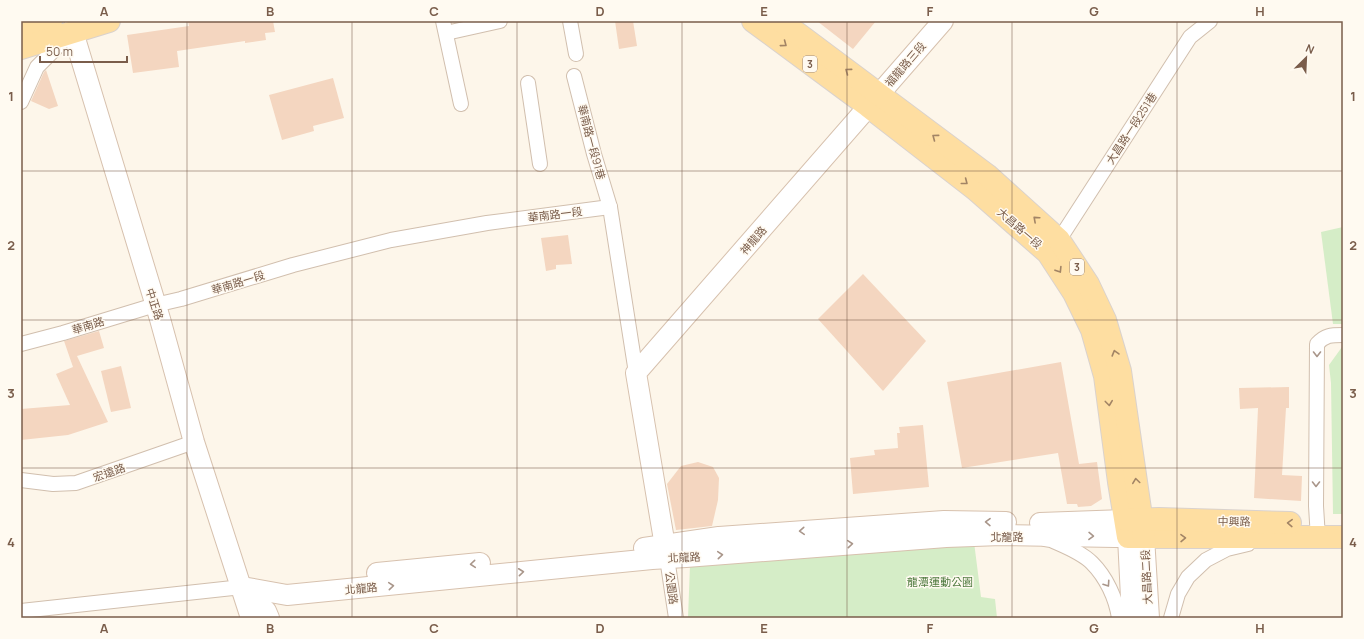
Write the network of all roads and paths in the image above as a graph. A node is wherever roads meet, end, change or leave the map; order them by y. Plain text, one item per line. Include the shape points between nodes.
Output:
1 (51, 21) edge
2 (109, 21) edge
3 (500, 21) edge
4 (570, 21) edge
5 (753, 21) edge
6 (781, 21) edge
7 (943, 21) edge
8 (1210, 21) edge
9 (70, 25) edge
10 (444, 27) edge
11 (21, 29) edge
12 (21, 48) edge
13 (576, 54) dead end
14 (574, 76) dead end
15 (528, 83) dead end
16 (873, 101) junction
17 (21, 102) edge
18 (461, 104) dead end
19 (540, 164) dead end
20 (610, 207) junction
21 (1059, 240) junction
22 (155, 305) junction
23 (1343, 335) edge
24 (21, 344) edge
25 (636, 373) junction
26 (194, 442) junction
27 (21, 480) edge
28 (1343, 523) edge
29 (1134, 528) junction
30 (1318, 530) junction
31 (1001, 535) junction
32 (1275, 537) junction
33 (1343, 537) edge
34 (666, 551) junction
35 (242, 587) junction
36 (21, 611) edge
37 (251, 618) edge
38 (269, 618) edge
39 (676, 618) edge
40 (1119, 618) edge
41 (1132, 618) edge
42 (1149, 618) edge
43 (1171, 618) edge

1 - 11 main road
2 - 9 main road
3 - 10 street
4 - 13 street
5 -> 16 main road, 大昌路一段 / 3
16 -> 6 main road, 大昌路一段 / 3
7 - 16 main road, 福龍路三段
8 - 21 street, 大昌路一段251巷 via 1190,37
9 - 12 main road
9 - 17 street via 37,67
9 - 22 main road, 中正路
10 - 18 street
14 - 20 street, 華南路一段91巷
15 - 19 street
21 -> 16 main road, 大昌路一段 / 3 via 987,175
16 - 25 main road, 神龍路
16 -> 29 main road, 大昌路一段 / 3 via 1048,253 1074,294 1092,330 1105,376
20 - 22 street, 華南路一段 via 487,223 390,240 293,265 181,300
20 - 25 street
29 -> 21 main road, 大昌路一段 / 3 via 1120,371 1105,320 1088,284
22 - 24 street, 華南路
22 - 26 main road, 中正路
23 -> 30 street via 1322,338 1317,344
25 - 34 main road
26 - 27 street, 宏遠路 via 76,483 53,484
26 - 35 main road, 中正路
28 - 30 main road, 中興路
30 -> 29 main road, 中興路 via 1159,519
31 -> 29 main road, 北龍路
29 -> 32 main road, 中興路 via 1170,538
29 -> 34 main road, 北龍路 via 944,521 719,537
29 - 41 main road, 大昌路二段
29 - 42 main road, 大昌路二段
30 - 32 main road, 中興路
30 - 33 main road, 中興路
34 -> 31 main road, 北龍路 via 693,557
31 -> 40 street via 1051,540 1080,555 1091,563 1110,588
32 - 43 street via 1227,549 1206,560 1188,576 1178,594
34 - 35 main road, 北龍路 via 650,547
34 - 39 street, 公園路
35 - 36 street, 北龍路
35 - 37 main road, 中正路
35 - 38 main road, 中正路 via 266,611

